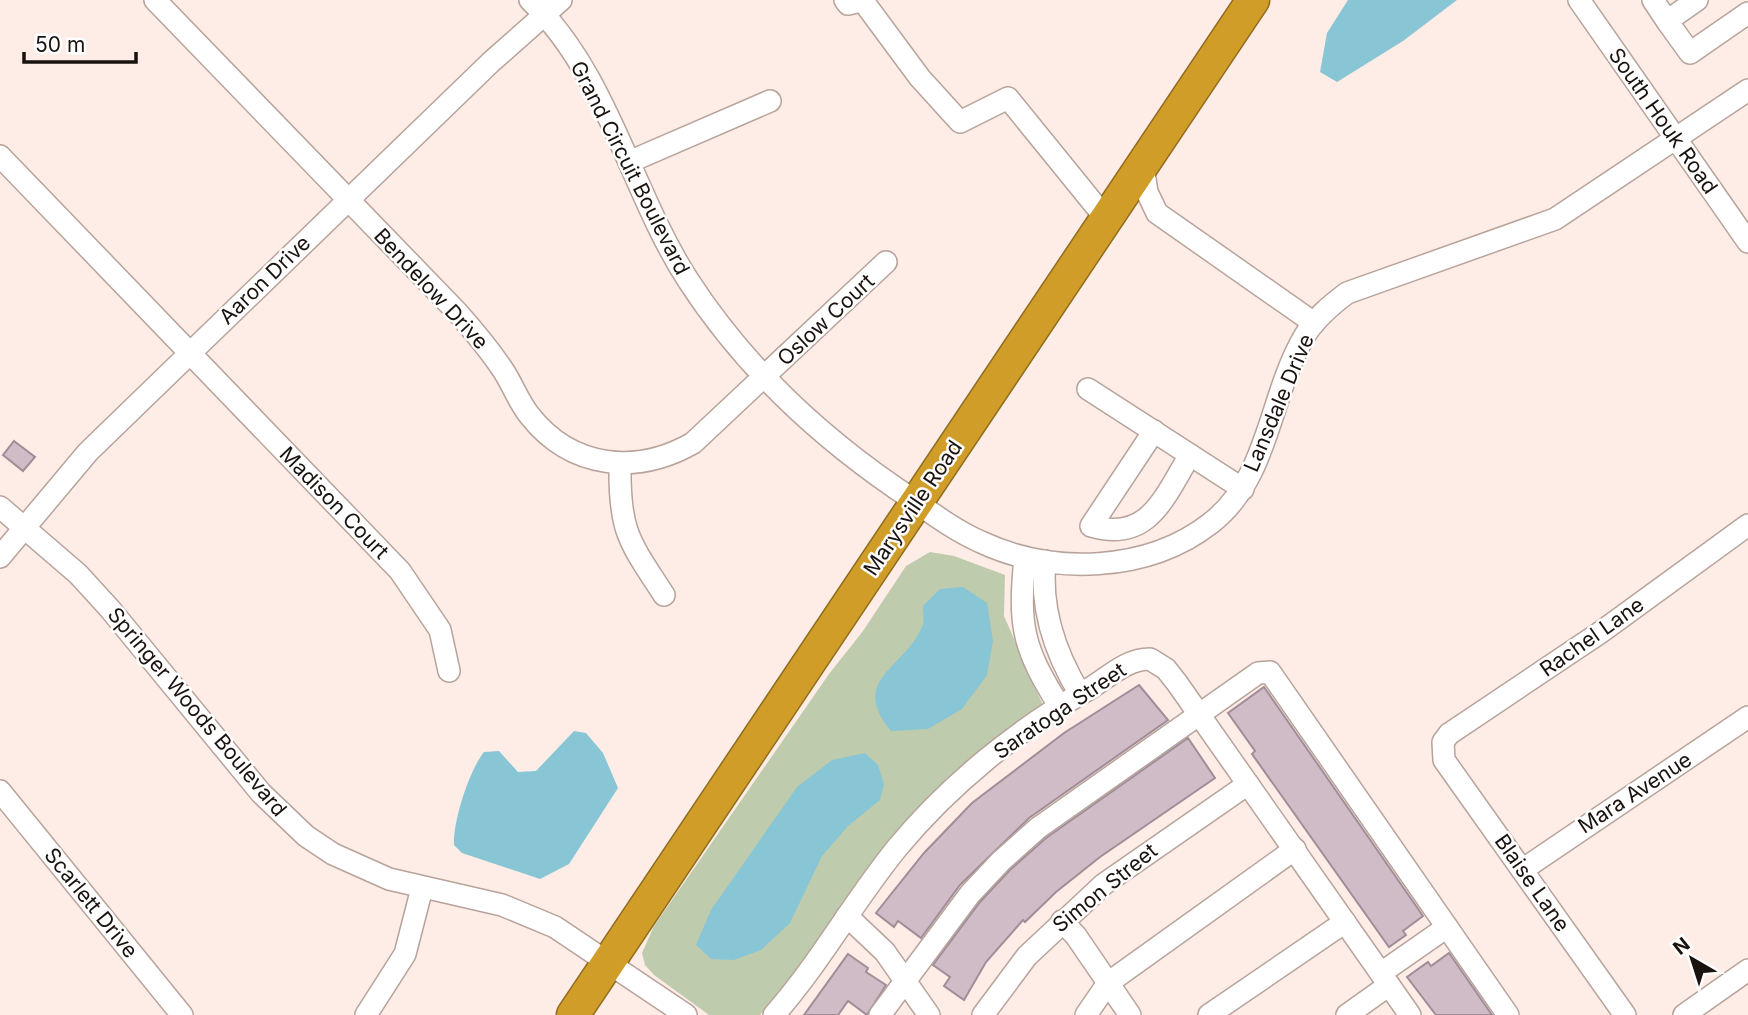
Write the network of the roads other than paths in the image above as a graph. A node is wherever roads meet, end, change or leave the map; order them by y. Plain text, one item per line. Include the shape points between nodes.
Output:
1 (155, 0) edge
2 (561, 0) edge
3 (857, 0) edge
4 (1253, 0) edge
5 (1578, 0) edge
6 (1653, 0) edge
7 (1697, 0) edge
8 (1741, 0) edge
9 (536, 7) edge
10 (1748, 12) edge
11 (1667, 21) junction
12 (1748, 90) edge
13 (770, 101) dead end
14 (1676, 140) junction
15 (0, 156) edge
16 (629, 162) junction
17 (1143, 166) junction
18 (348, 199) junction
19 (1107, 220) junction
20 (1748, 242) edge
21 (887, 262) dead end
22 (1314, 323) junction
23 (190, 353) junction
24 (765, 378) junction
25 (1088, 389) dead end
26 (1154, 431) junction
27 (1191, 455) junction
28 (620, 464) junction
29 (1243, 489) junction
30 (917, 502) junction
31 (0, 507) edge
32 (1748, 525) edge
33 (25, 528) junction
34 (0, 557) edge
35 (1035, 559) junction
36 (664, 595) dead end
37 (449, 671) dead end
38 (1080, 694) junction
39 (1060, 707) junction
40 (1199, 714) junction
41 (1748, 717) edge
42 (1441, 750) joint
43 (1248, 784) junction
44 (0, 791) edge
45 (1294, 849) junction
46 (1522, 870) junction
47 (422, 888) junction
48 (847, 916) junction
49 (1062, 921) junction
50 (1345, 922) junction
51 (1447, 927) junction
52 (609, 960) junction
53 (1748, 970) edge
54 (905, 978) junction
55 (1385, 979) junction
56 (1108, 984) junction
57 (182, 1015) edge
58 (366, 1015) edge
59 (573, 1015) edge
60 (686, 1015) edge
61 (774, 1015) edge
62 (880, 1015) edge
63 (929, 1015) edge
64 (983, 1015) edge
65 (1086, 1015) edge
66 (1130, 1015) edge
67 (1209, 1015) edge
68 (1347, 1015) edge
69 (1410, 1015) edge
70 (1508, 1015) edge
71 (1625, 1015) edge
72 (1684, 1015) edge

1 - 18 street, Bendelow Drive
2 - 9 street, Aaron Drive
3 - 19 street via 960,122 1008,98
4 - 17 highway, Marysville Road
5 - 14 street, South Houk Road
6 - 11 street
7 - 11 street
8 - 10 street
9 - 16 street, Grand Circuit Boulevard via 582,70
9 - 18 street, Aaron Drive
10 - 11 street via 1690,53
12 - 14 street, Lansdale Drive
13 - 16 street
14 - 20 street, South Houk Road
14 - 22 street, Lansdale Drive via 1555,219 1364,285 1347,293
15 - 23 street, Madison Court
16 - 24 street, Grand Circuit Boulevard via 687,278 729,338
17 - 19 highway, Marysville Road
17 - 22 street via 1147,192 1157,213
18 - 23 street, Aaron Drive
18 - 28 street, Bendelow Drive via 482,341 542,430 575,453
19 - 30 highway, Marysville Road
21 - 24 street, Oslow Court
22 - 29 street, Lansdale Drive via 1288,373
23 - 33 street, Aaron Drive via 88,452
23 - 37 street, Madison Court via 400,571 440,631
24 - 28 street, Bendelow Drive via 693,443 662,458
24 - 30 street, Grand Circuit Boulevard via 838,446
25 - 26 street
26 - 27 street
26 - 27 street via 1091,526 1110,532 1138,527 1162,501
27 - 29 street
28 - 36 street via 625,528
29 - 35 street, Lansdale Drive via 1211,523 1172,546 1138,558 1066,565
30 - 35 street, Lansdale Drive via 981,542
30 - 52 highway, Marysville Road
31 - 33 street, Springer Woods Boulevard
32 - 42 street, Rachel Lane via 1449,734
33 - 34 street, Aaron Drive
33 - 47 street, Springer Woods Boulevard via 110,609 281,814 333,854
35 - 38 street via 1043,576 1052,634 1063,666
35 - 39 street via 1020,603 1025,639
38 - 39 street, Saratoga Street
38 - 40 street, Saratoga Street via 1124,665 1150,659 1166,669
39 - 48 street, Saratoga Street via 944,797 898,847
40 - 43 street, Saratoga Street
40 - 51 street via 1258,673 1270,672
40 - 54 street via 1038,828 1001,861
41 - 46 street, Mara Avenue
42 - 46 street, Blaise Lane
43 - 45 street, Saratoga Street
43 - 49 street, Simon Street via 1104,884
44 - 57 street, Scarlett Drive
45 - 50 street, Saratoga Street
45 - 56 street
46 - 71 street, Blaise Lane
47 - 52 street, Springer Woods Boulevard via 529,915
47 - 58 street via 405,954
48 - 54 street via 869,934
48 - 61 street, Saratoga Street via 822,956
49 - 56 street
49 - 64 street, Simon Street via 1027,956
50 - 55 street, Saratoga Street
50 - 67 street
51 - 55 street
51 - 70 street
52 - 59 highway, Marysville Road
52 - 60 street, Springer Woods Boulevard
53 - 72 street
54 - 62 street
54 - 63 street
55 - 68 street
55 - 69 street, Saratoga Street
56 - 65 street
56 - 66 street

